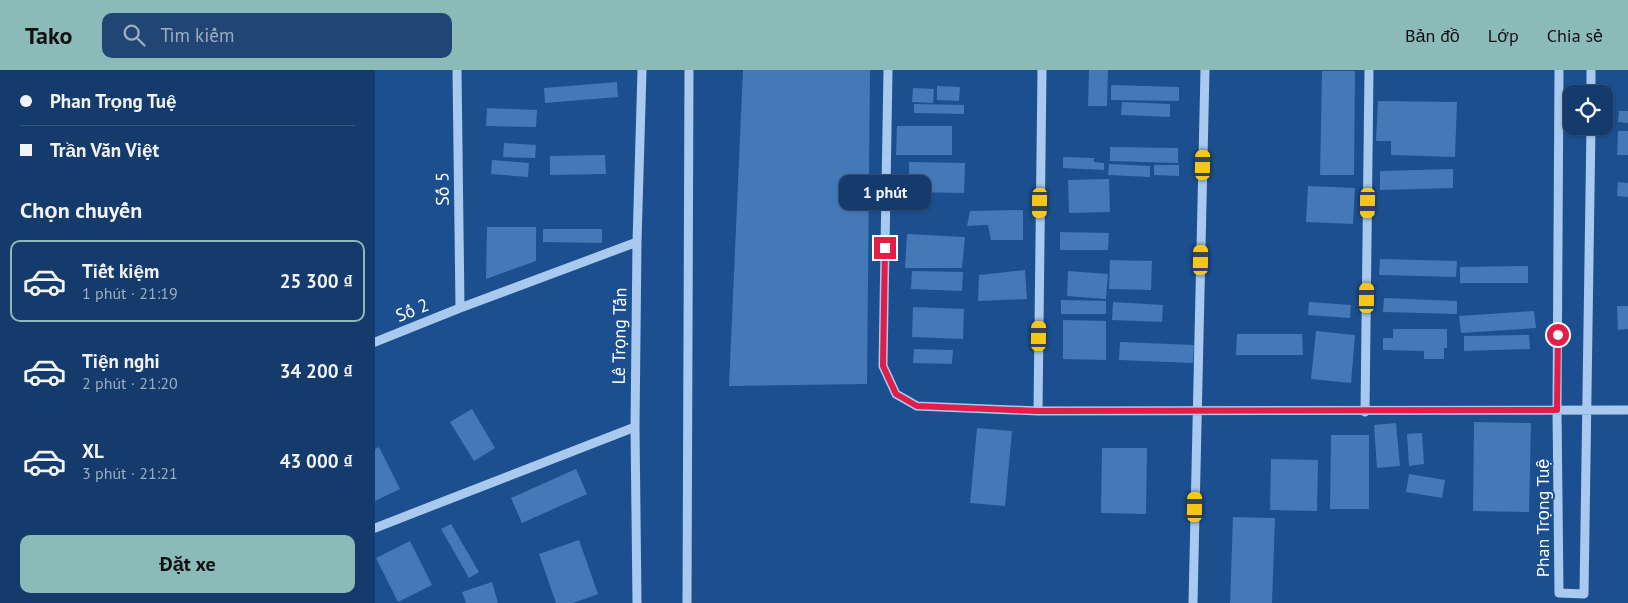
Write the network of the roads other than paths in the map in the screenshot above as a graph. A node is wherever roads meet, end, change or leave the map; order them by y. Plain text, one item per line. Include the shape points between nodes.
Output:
1 (457, 70) edge
2 (642, 70) edge
3 (689, 70) edge
4 (888, 70) edge
5 (1042, 70) edge
6 (1205, 70) edge
7 (1369, 70) edge
8 (1559, 70) edge
9 (1591, 70) edge
10 (1591, 85) edge
11 (1591, 135) edge
12 (637, 242) junction
13 (461, 308) junction
14 (375, 342) edge
15 (1557, 410) junction
16 (1586, 410) junction
17 (1628, 410) edge
18 (1037, 411) junction
19 (1198, 412) junction
20 (1365, 412) junction
21 (635, 427) junction
22 (375, 528) edge
23 (637, 603) edge
24 (687, 603) edge
25 (1193, 603) edge

1 - 13 street, Số 5
2 - 12 street, Lê Trọng Tấn
3 - 24 street
4 - 18 street via 883,366 896,394 917,406
5 - 18 street
6 - 19 street
7 - 20 street
8 - 15 street, Phan Trọng Tuệ
9 - 10 street
11 - 16 street, Phan Trọng Tuệ
12 - 13 street, Số 2
12 - 21 street, Lê Trọng Tấn
13 - 14 street, Số 2
15 - 16 street
15 - 16 street, Phan Trọng Tuệ via 1559,593 1585,594
15 - 20 street
16 - 17 street
18 - 19 street
19 - 20 street
19 - 25 street
21 - 22 street
21 - 23 street, Lê Trọng Tấn

